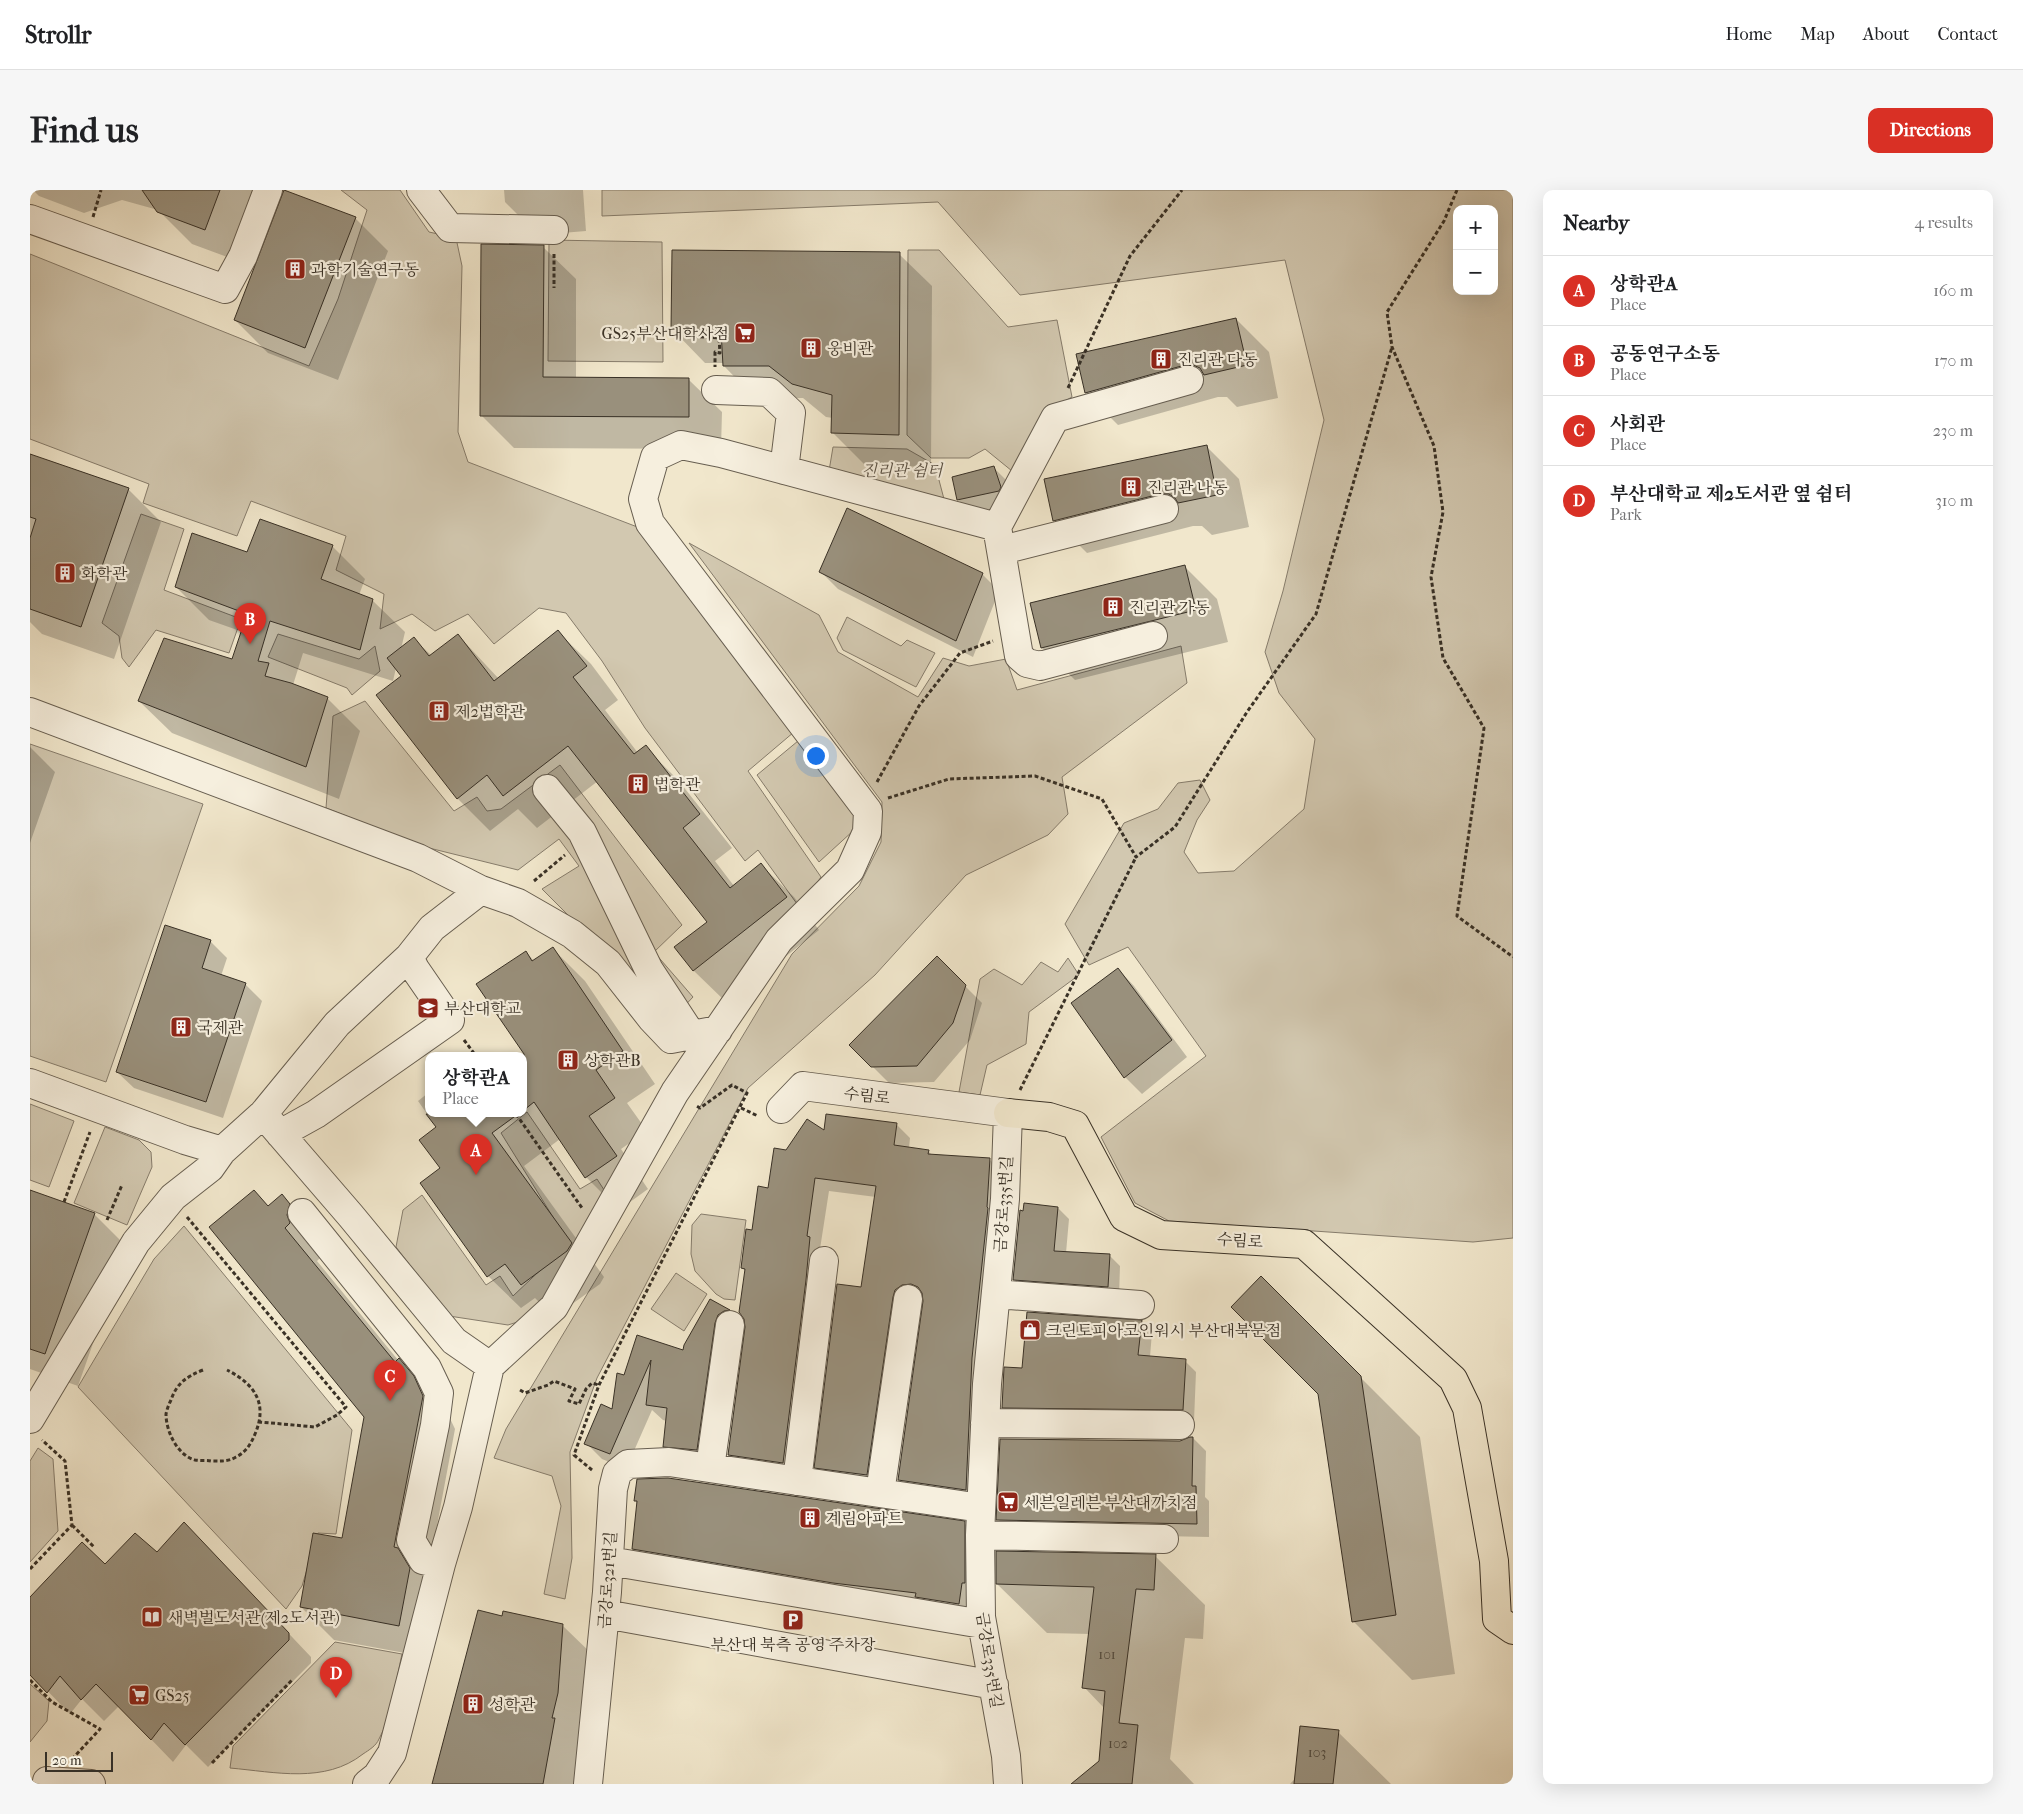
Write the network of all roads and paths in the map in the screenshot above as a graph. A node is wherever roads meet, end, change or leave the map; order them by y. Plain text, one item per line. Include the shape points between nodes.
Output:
1 (268, 190) edge
2 (421, 190) edge
3 (1182, 190) edge
4 (1457, 190) edge
5 (30, 219) edge
6 (554, 230) joint
7 (554, 288) dead end
8 (687, 336) dead end
9 (1392, 347) junction
10 (715, 377) joint
11 (1189, 380) dead end
12 (1054, 418) junction
13 (784, 470) junction
14 (1164, 509) dead end
15 (999, 538) junction
16 (1153, 636) dead end
17 (1001, 638) dead end
18 (30, 712) edge
19 (874, 786) dead end
20 (546, 789) dead end
21 (884, 799) dead end
22 (585, 839) junction
23 (1136, 857) junction
24 (534, 881) dead end
25 (481, 890) junction
26 (409, 957) junction
27 (1513, 957) edge
28 (718, 1030) junction
29 (681, 1037) junction
30 (30, 1083) edge
31 (684, 1098) junction
32 (781, 1109) dead end
33 (1008, 1113) junction
34 (518, 1117) edge
35 (272, 1124) junction
36 (90, 1131) dead end
37 (222, 1151) junction
38 (122, 1185) dead end
39 (64, 1202) dead end
40 (582, 1208) dead end
41 (184, 1213) dead end
42 (302, 1213) dead end
43 (107, 1220) dead end
44 (824, 1261) dead end
45 (996, 1294) junction
46 (908, 1299) dead end
47 (1140, 1306) dead end
48 (730, 1325) dead end
49 (490, 1366) junction
50 (203, 1370) dead end
51 (227, 1370) dead end
52 (599, 1384) junction
53 (520, 1390) dead end
54 (260, 1422) junction
55 (985, 1423) junction
56 (1180, 1426) dead end
57 (35, 1429) edge
58 (710, 1468) junction
59 (796, 1480) junction
60 (613, 1489) junction
61 (880, 1493) junction
62 (981, 1508) junction
63 (72, 1525) junction
64 (980, 1535) junction
65 (1164, 1539) dead end
66 (94, 1547) dead end
67 (609, 1561) junction
68 (441, 1564) junction
69 (30, 1569) edge
70 (605, 1614) junction
71 (982, 1624) junction
72 (1513, 1630) edge
73 (293, 1679) dead end
74 (30, 1680) edge
75 (994, 1685) junction
76 (73, 1758) dead end
77 (212, 1762) dead end
78 (41, 1781) edge
79 (91, 1784) edge
80 (367, 1784) edge
81 (588, 1784) edge
82 (1008, 1784) edge

1 - 5 street via 243,256 225,289
2 - 6 street via 450,228
3 - 12 path via 1130,256
4 - 9 path via 1444,221 1387,312
6 - 7 path
8 - 10 path via 719,338 720,353 716,352
9 - 23 path via 1316,614 1247,712 1175,827
9 - 27 path via 1434,446 1443,512 1430,576 1443,658 1484,728 1458,916
10 - 13 street via 769,392 791,413
11 - 12 street
12 - 15 street
13 - 15 street
13 - 28 street via 680,445 655,457 643,499 650,523 868,812 867,832 850,870 779,940
14 - 15 street
15 - 16 street via 1019,656 1027,663 1040,666
17 - 19 path via 960,654 919,706
18 - 25 street via 418,858
20 - 22 street
21 - 23 path via 949,779 1035,776 1102,799
22 - 24 path
22 - 29 street
23 - 33 path
25 - 26 street via 432,928
25 - 29 street via 518,903 572,934 608,963 652,1018
26 - 35 street via 337,1024
26 - 35 street via 450,1020 316,1114
28 - 29 street
28 - 31 street
29 - 31 street
30 - 37 street
31 - 49 street via 554,1308
31 - 52 path via 700,1108 732,1085 747,1094
32 - 33 street, 수림로 via 804,1086
33 - 45 street, 금강로335번길 via 1006,1200
33 - 72 main road, 수림로 via 1049,1116 1075,1125 1124,1217 1161,1235 1304,1244 1452,1379 1466,1408 1494,1561 1497,1619
34 - 40 path
35 - 37 street
35 - 49 street via 454,1341
36 - 39 path
37 - 57 street via 210,1168 173,1197 136,1242
38 - 43 path
41 - 54 path via 346,1407 315,1427
42 - 68 street via 427,1368 439,1393 411,1540 423,1560
44 - 59 street
45 - 47 street
45 - 55 street, 금강로335번길
46 - 61 street
48 - 58 street
49 - 68 street via 458,1507
50 - 54 path via 185,1378 175,1388 167,1409 168,1428 182,1452 194,1460 226,1462 250,1446
51 - 54 path via 252,1388 259,1402
52 - 53 path via 592,1383 579,1404 569,1401 575,1389 554,1381 525,1393
52 - 60 path via 574,1455
55 - 56 street
55 - 62 street, 금강로335번길
57 - 63 path via 65,1461
58 - 59 street, 금강로321번길
58 - 60 street, 금강로321번길 via 669,1462 628,1464 617,1473
59 - 61 street, 금강로321번길
60 - 67 street, 금강로321번길
61 - 62 street, 금강로321번길
62 - 64 street, 금강로335번길
63 - 66 path
63 - 69 path
64 - 65 street
64 - 71 street, 금강로335번길
67 - 70 street, 금강로321번길
67 - 71 street
68 - 80 street via 392,1753 377,1776
70 - 75 street
70 - 81 street, 금강로321번길
71 - 75 street, 금강로335번길
73 - 77 path
74 - 76 path via 52,1702 100,1729
75 - 82 street, 금강로335번길
78 - 79 street

